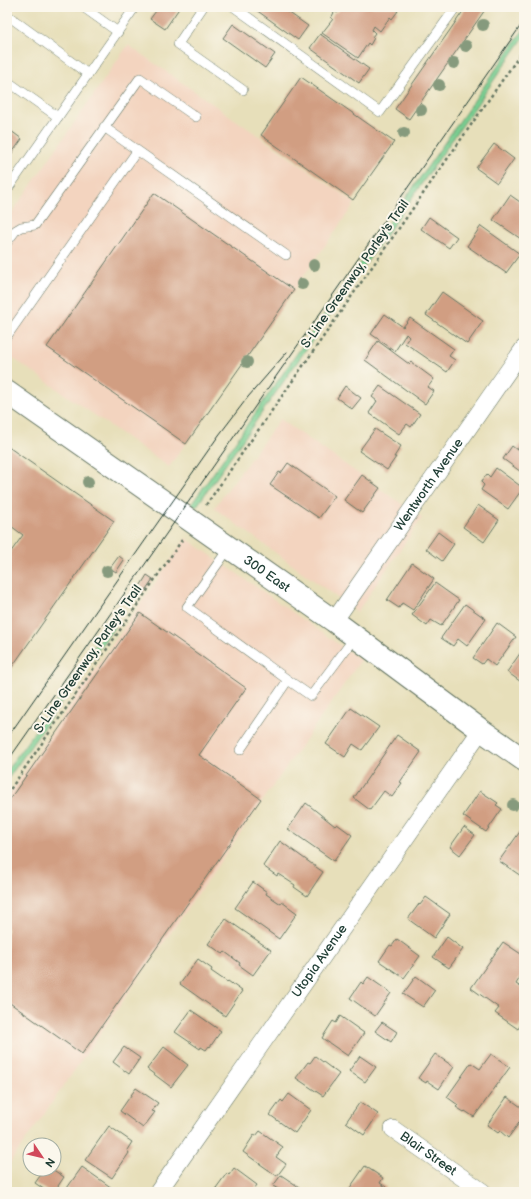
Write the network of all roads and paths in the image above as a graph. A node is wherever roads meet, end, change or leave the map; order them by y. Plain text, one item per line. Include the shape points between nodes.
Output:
1 (83, 7) edge
2 (135, 7) edge
3 (203, 7) edge
4 (234, 7) edge
5 (456, 7) edge
6 (7, 15) edge
7 (118, 32) junction
8 (524, 49) edge
9 (88, 74) junction
10 (7, 81) edge
11 (242, 90) dead end
12 (58, 117) junction
13 (196, 117) dead end
14 (104, 127) junction
15 (137, 151) junction
16 (7, 190) edge
17 (7, 242) edge
18 (286, 255) dead end
19 (7, 336) edge
20 (524, 348) edge
21 (7, 392) edge
22 (204, 508) dead end
23 (185, 535) dead end
24 (229, 548) junction
25 (334, 621) junction
26 (355, 637) junction
27 (288, 680) junction
28 (481, 730) junction
29 (240, 750) dead end
30 (524, 760) edge
31 (7, 794) edge
32 (393, 1128) dead end
33 (158, 1192) edge
34 (483, 1192) edge

1 - 7 lane
2 - 7 lane
3 - 11 lane via 178,44
4 - 5 lane via 380,112
6 - 9 lane
7 - 9 lane
8 - 22 path, S-Line Greenway, Parley's Trail
9 - 12 lane
10 - 12 lane
12 - 16 lane
13 - 14 lane via 140,78
14 - 15 lane
14 - 17 lane via 35,225 16,230
15 - 18 lane
15 - 19 lane
20 - 25 street, Wentworth Avenue
21 - 24 street, 300 East
23 - 31 path, S-Line Greenway, Parley's Trail
24 - 25 street, 300 East
24 - 27 lane via 187,608
25 - 26 street, 300 East
26 - 27 lane via 312,696
26 - 28 street, 300 East
27 - 29 lane
28 - 30 street, 300 East
28 - 33 street, Utopia Avenue
32 - 34 street, Blair Street

